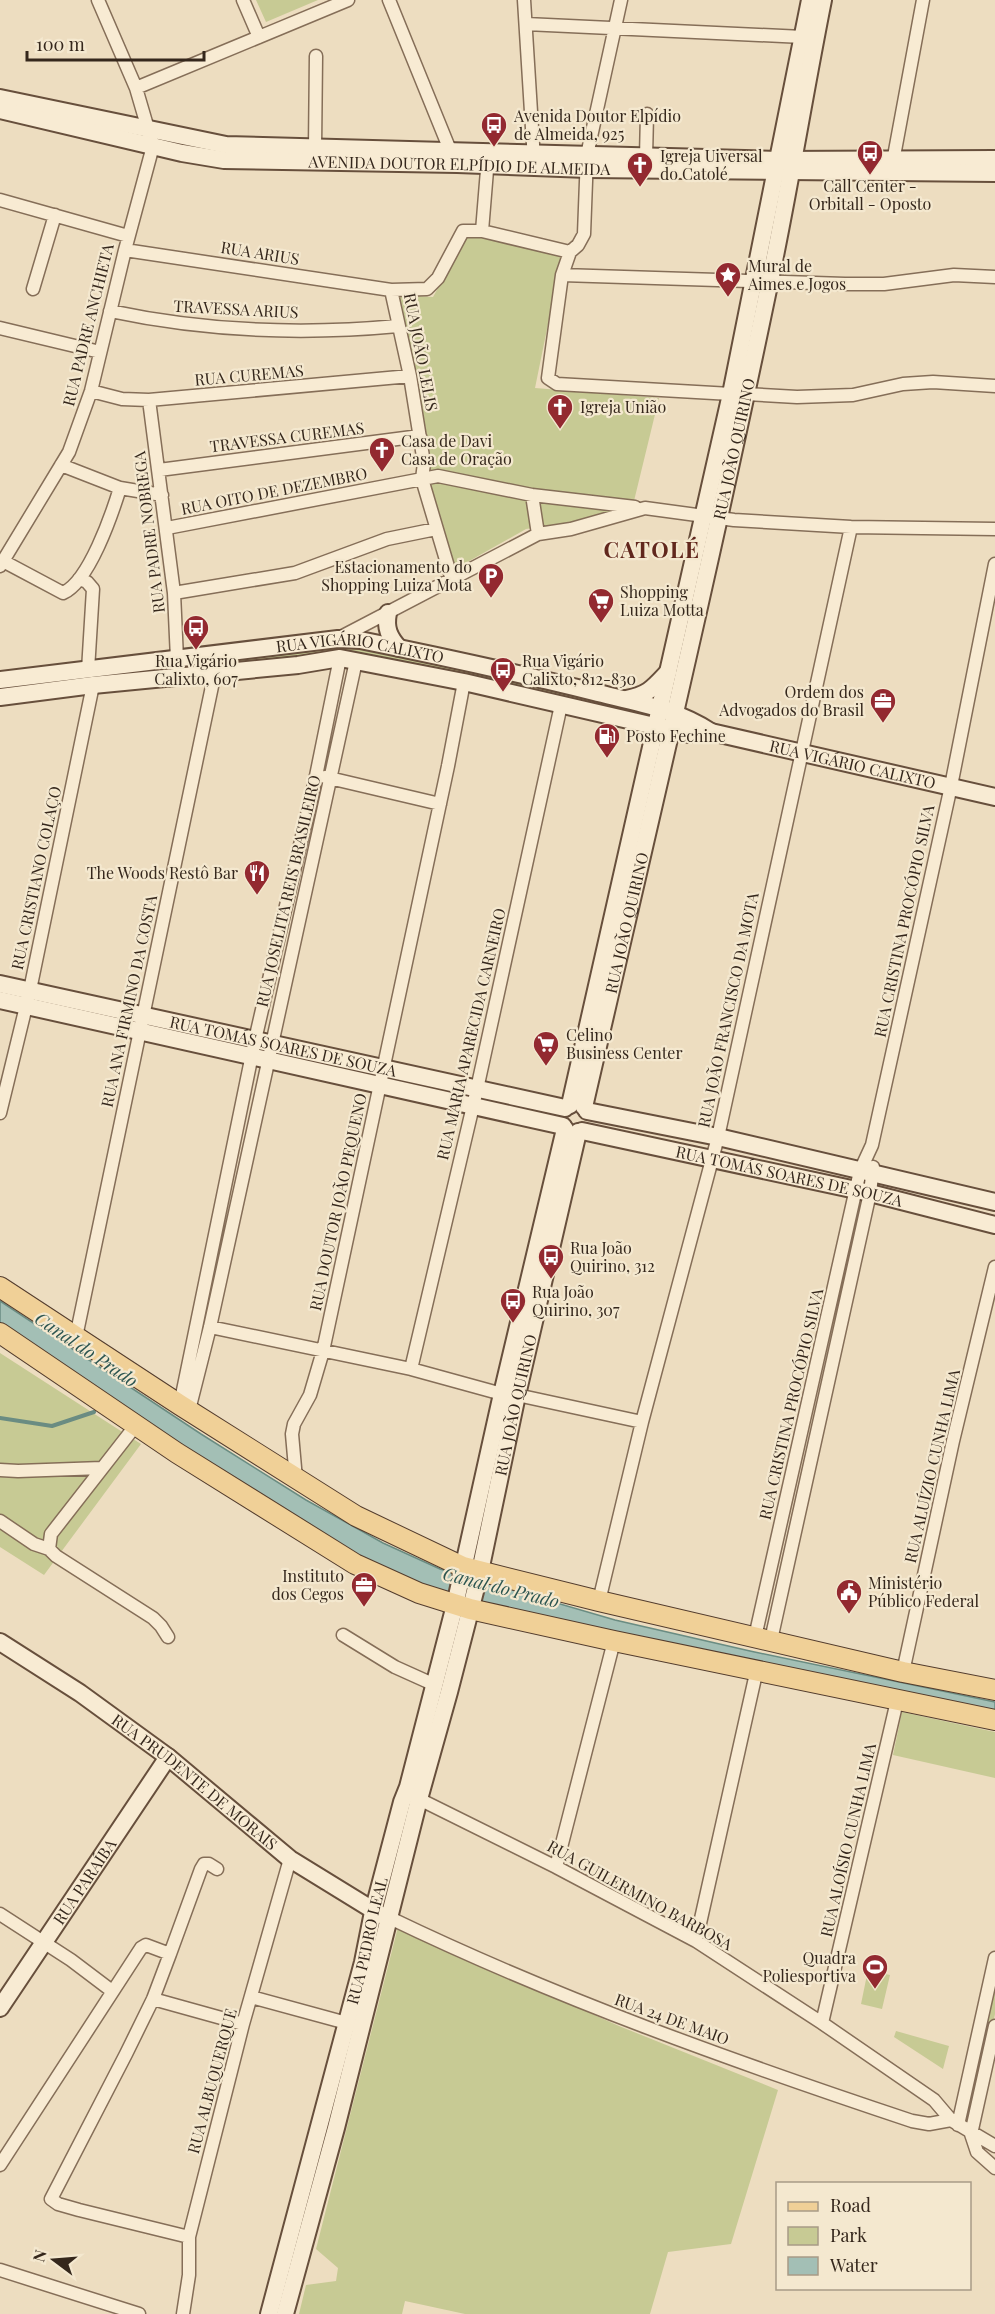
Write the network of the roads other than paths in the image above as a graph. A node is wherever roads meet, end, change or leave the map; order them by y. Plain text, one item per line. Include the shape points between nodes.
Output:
1 (98, 0) edge
2 (243, 0) edge
3 (348, 0) edge
4 (389, 0) edge
5 (524, 0) edge
6 (621, 0) edge
7 (810, 0) edge
8 (823, 0) edge
9 (923, 0) edge
10 (526, 24) junction
11 (614, 30) junction
12 (259, 37) junction
13 (803, 37) junction
14 (316, 56) dead end
15 (136, 88) junction
16 (2, 103) edge
17 (647, 114) dead end
18 (149, 129) junction
19 (153, 146) junction
20 (315, 148) junction
21 (450, 150) junction
22 (646, 156) junction
23 (488, 158) junction
24 (995, 159) edge
25 (534, 161) junction
26 (587, 162) junction
27 (784, 166) junction
28 (892, 166) junction
29 (995, 173) edge
30 (0, 200) edge
31 (55, 215) junction
32 (482, 231) junction
33 (128, 236) junction
34 (125, 250) junction
35 (570, 252) junction
36 (562, 275) junction
37 (995, 277) edge
38 (763, 281) junction
39 (33, 289) dead end
40 (391, 290) junction
41 (110, 311) junction
42 (398, 326) junction
43 (0, 328) edge
44 (100, 352) junction
45 (410, 376) junction
46 (995, 386) edge
47 (91, 391) junction
48 (739, 394) junction
49 (149, 400) junction
50 (420, 436) junction
51 (61, 465) junction
52 (159, 470) junction
53 (422, 479) junction
54 (120, 488) junction
55 (162, 495) junction
56 (532, 495) junction
57 (645, 508) junction
58 (712, 517) junction
59 (851, 527) junction
60 (167, 528) junction
61 (436, 529) junction
62 (995, 529) edge
63 (538, 534) junction
64 (2, 563) edge
65 (995, 564) edge
66 (80, 579) junction
67 (452, 580) junction
68 (174, 593) junction
69 (388, 613) junction
70 (338, 639) junction
71 (399, 648) junction
72 (177, 659) junction
73 (348, 659) junction
74 (215, 672) junction
75 (669, 672) junction
76 (90, 677) junction
77 (0, 680) edge
78 (464, 682) junction
79 (0, 697) edge
80 (623, 699) junction
81 (561, 705) junction
82 (668, 712) junction
83 (663, 729) junction
84 (711, 732) junction
85 (802, 752) junction
86 (316, 776) junction
87 (331, 778) junction
88 (951, 786) junction
89 (995, 797) edge
90 (440, 804) junction
91 (0, 984) edge
92 (27, 998) junction
93 (0, 1000) edge
94 (142, 1016) junction
95 (138, 1033) junction
96 (261, 1050) junction
97 (384, 1068) junction
98 (380, 1086) junction
99 (475, 1097) junction
100 (576, 1108) junction
101 (0, 1113) edge
102 (572, 1129) junction
103 (717, 1137) junction
104 (711, 1159) junction
105 (867, 1173) junction
106 (863, 1192) junction
107 (995, 1202) edge
108 (995, 1225) edge
109 (995, 1267) edge
110 (0, 1287) edge
111 (210, 1327) junction
112 (0, 1333) edge
113 (76, 1336) junction
114 (323, 1351) junction
115 (817, 1363) junction
116 (831, 1365) junction
117 (411, 1369) junction
118 (510, 1394) junction
119 (184, 1408) junction
120 (642, 1422) junction
121 (136, 1425) junction
122 (102, 1468) junction
123 (0, 1470) edge
124 (296, 1479) junction
125 (786, 1499) junction
126 (800, 1503) junction
127 (0, 1521) edge
128 (49, 1549) junction
129 (471, 1572) junction
130 (599, 1601) junction
131 (463, 1605) junction
132 (343, 1635) dead end
133 (168, 1637) dead end
134 (763, 1638) junction
135 (614, 1641) junction
136 (0, 1642) edge
137 (757, 1669) junction
138 (903, 1672) junction
139 (435, 1685) junction
140 (995, 1690) edge
141 (897, 1701) junction
142 (995, 1720) edge
143 (168, 1757) junction
144 (419, 1799) junction
145 (290, 1859) junction
146 (556, 1868) junction
147 (217, 1869) dead end
148 (373, 1912) junction
149 (0, 1914) edge
150 (390, 1918) junction
151 (696, 1941) junction
152 (44, 1942) junction
153 (170, 1954) junction
154 (995, 1958) edge
155 (112, 1991) junction
156 (251, 1997) junction
157 (153, 1999) junction
158 (990, 1999) edge
159 (0, 2008) edge
160 (822, 2023) junction
161 (243, 2024) junction
162 (354, 2025) junction
163 (995, 2026) edge
164 (954, 2123) junction
165 (971, 2134) junction
166 (995, 2146) edge
167 (0, 2165) edge
168 (995, 2168) edge
169 (189, 2237) junction
170 (0, 2270) edge
171 (140, 2314) edge
172 (183, 2314) edge
173 (269, 2314) edge
174 (285, 2314) edge

1 - 15 street
2 - 12 street
3 - 12 street
4 - 21 street
5 - 10 street
6 - 11 street
7 - 13 main road, RUA JOÃO QUIRINO
8 - 27 main road, RUA JOÃO QUIRINO
9 - 28 street
10 - 11 street
10 - 25 street
11 - 13 street
11 - 26 street
12 - 15 street
13 - 27 main road, RUA JOÃO QUIRINO
14 - 20 street
15 - 18 street
16 - 18 main road, AVENIDA DOUTOR ELPÍDIO DE ALMEIDA
16 - 19 main road, AVENIDA DOUTOR ELPÍDIO DE ALMEIDA
17 - 22 street
18 - 19 street
18 - 20 main road, AVENIDA DOUTOR ELPÍDIO DE ALMEIDA via 226,145
19 - 23 main road, AVENIDA DOUTOR ELPÍDIO DE ALMEIDA via 224,160
19 - 33 street, RUA PADRE ANCHIETA
20 - 21 main road, AVENIDA DOUTOR ELPÍDIO DE ALMEIDA
21 - 23 main road, AVENIDA DOUTOR ELPÍDIO DE ALMEIDA
22 - 26 main road, AVENIDA DOUTOR ELPÍDIO DE ALMEIDA
22 - 27 main road, AVENIDA DOUTOR ELPÍDIO DE ALMEIDA
23 - 25 main road, AVENIDA DOUTOR ELPÍDIO DE ALMEIDA
23 - 32 street
24 - 28 main road, AVENIDA DOUTOR ELPÍDIO DE ALMEIDA
25 - 26 main road, AVENIDA DOUTOR ELPÍDIO DE ALMEIDA
26 - 27 main road, AVENIDA DOUTOR ELPÍDIO DE ALMEIDA
26 - 35 street via 584,234
27 - 28 main road, AVENIDA DOUTOR ELPÍDIO DE ALMEIDA
27 - 38 main road, RUA JOÃO QUIRINO
28 - 29 main road, AVENIDA DOUTOR ELPÍDIO DE ALMEIDA
30 - 31 street
31 - 33 street
31 - 39 street
32 - 35 street
32 - 40 street, RUA JOÃO LELIS via 463,231 438,278 427,289
33 - 34 street, RUA PADRE ANCHIETA
34 - 40 street, RUA ARIUS
34 - 41 street, RUA PADRE ANCHIETA
35 - 36 street
36 - 38 street
36 - 48 street via 549,378 557,384
37 - 38 street via 954,275 884,284
38 - 48 main road, RUA JOÃO QUIRINO
40 - 42 street, RUA JOÃO LELIS
41 - 42 street, TRAVESSA ARIUS via 163,322 263,330
41 - 44 street, RUA PADRE ANCHIETA
42 - 45 street, RUA JOÃO LELIS
43 - 44 street
44 - 47 street, RUA PADRE ANCHIETA
45 - 49 street, RUA CUREMAS
45 - 50 street, RUA JOÃO LELIS
46 - 48 street via 933,382 853,395
47 - 49 street, RUA CUREMAS via 122,399
47 - 51 street, RUA PADRE ANCHIETA
48 - 58 main road, RUA JOÃO QUIRINO
49 - 52 street, RUA PADRE NOBREGA
50 - 52 street, TRAVESSA CUREMAS
50 - 53 street, RUA JOÃO LELIS
51 - 54 street
51 - 64 street, RUA PADRE ANCHIETA
52 - 55 street, RUA PADRE NOBREGA
53 - 56 street, RUA OITO DE DEZEMBRO via 448,477
53 - 60 street, RUA OITO DE DEZEMBRO
53 - 61 street, RUA JOÃO LELIS
54 - 55 street
54 - 66 street via 109,522
55 - 60 street, RUA PADRE NOBREGA
56 - 57 street, RUA OITO DE DEZEMBRO
56 - 63 street
57 - 58 street, RUA OITO DE DEZEMBRO
57 - 63 street
58 - 59 street, RUA OITO DE DEZEMBRO
58 - 75 main road, RUA JOÃO QUIRINO
58 - 82 main road, RUA JOÃO QUIRINO
59 - 62 street, RUA OITO DE DEZEMBRO
59 - 85 street, RUA JOÃO FRANCISCO DA MOTA
60 - 68 street, RUA PADRE NOBREGA
61 - 67 street, RUA JOÃO LELIS
61 - 68 street via 387,539 295,573
63 - 67 street
64 - 66 street via 63,593
65 - 88 street, RUA CRISTINA PROCÓPIO SILVA
66 - 76 street, RUA CRISTIANO COLAÇO via 93,588
67 - 69 street
68 - 72 street, RUA PADRE NOBREGA
69 - 70 street
69 - 71 main road via 387,629
70 - 71 main road, RUA VIGÁRIO CALIXTO
70 - 72 main road, RUA VIGÁRIO CALIXTO
71 - 80 main road, RUA VIGÁRIO CALIXTO
72 - 76 main road, RUA VIGÁRIO CALIXTO
73 - 74 main road, RUA VIGÁRIO CALIXTO
73 - 78 main road, RUA VIGÁRIO CALIXTO
73 - 86 street, RUA JOSELITA REIS BRASILEIRO
73 - 87 street, RUA JOSELITA REIS BRASILEIRO
74 - 76 main road, RUA VIGÁRIO CALIXTO
74 - 94 street, RUA ANA FIRMINO DA COSTA
75 - 80 main road via 641,697
75 - 82 main road, RUA JOÃO QUIRINO
76 - 77 main road, RUA VIGÁRIO CALIXTO
76 - 79 main road, RUA VIGÁRIO CALIXTO
76 - 92 street, RUA CRISTIANO COLAÇO
78 - 81 main road, RUA VIGÁRIO CALIXTO
78 - 90 street, RUA DOUTOR JOÃO PEQUENO
80 - 82 main road, RUA VIGÁRIO CALIXTO
81 - 83 main road, RUA VIGÁRIO CALIXTO
81 - 99 street, RUA MARIA APARECIDA CARNEIRO
82 - 83 main road, RUA JOÃO QUIRINO
82 - 84 main road, RUA VIGÁRIO CALIXTO via 693,720
83 - 84 main road, RUA VIGÁRIO CALIXTO via 689,734
83 - 100 main road, RUA JOÃO QUIRINO
84 - 85 main road, RUA VIGÁRIO CALIXTO
85 - 88 main road, RUA VIGÁRIO CALIXTO
85 - 103 street, RUA JOÃO FRANCISCO DA MOTA
86 - 87 street
86 - 96 street, RUA JOSELITA REIS BRASILEIRO
87 - 90 street
87 - 96 street, RUA JOSELITA REIS BRASILEIRO
88 - 89 main road, RUA VIGÁRIO CALIXTO
88 - 105 street, RUA CRISTINA PROCÓPIO SILVA
90 - 97 street, RUA DOUTOR JOÃO PEQUENO
91 - 92 main road, RUA TOMÁS SOARES DE SOUZA
92 - 93 main road, RUA TOMÁS SOARES DE SOUZA
92 - 94 main road, RUA TOMÁS SOARES DE SOUZA
92 - 95 main road, RUA TOMÁS SOARES DE SOUZA
92 - 101 street, RUA CRISTIANO COLAÇO
94 - 95 street, RUA ANA FIRMINO DA COSTA
94 - 96 main road, RUA TOMÁS SOARES DE SOUZA
95 - 96 main road, RUA TOMÁS SOARES DE SOUZA
95 - 113 street, RUA ANA FIRMINO DA COSTA
96 - 97 main road, RUA TOMÁS SOARES DE SOUZA
96 - 98 main road, RUA TOMÁS SOARES DE SOUZA
96 - 111 street, RUA JOSELITA REIS BRASILEIRO
96 - 119 street, RUA JOSELITA REIS BRASILEIRO
97 - 98 street, RUA DOUTOR JOÃO PEQUENO
97 - 99 main road, RUA TOMÁS SOARES DE SOUZA
98 - 99 main road, RUA TOMÁS SOARES DE SOUZA
98 - 114 street, RUA DOUTOR JOÃO PEQUENO
99 - 100 main road, RUA TOMÁS SOARES DE SOUZA
99 - 102 main road, RUA TOMÁS SOARES DE SOUZA
99 - 117 street, RUA MARIA APARECIDA CARNEIRO
100 - 102 main road via 561,1116
100 - 102 main road via 589,1119
100 - 103 main road, RUA TOMÁS SOARES DE SOUZA
102 - 104 main road, RUA TOMÁS SOARES DE SOUZA
102 - 118 main road, RUA JOÃO QUIRINO
103 - 104 street, RUA JOÃO FRANCISCO DA MOTA
103 - 105 main road, RUA TOMÁS SOARES DE SOUZA
104 - 106 main road, RUA TOMÁS SOARES DE SOUZA
104 - 120 street, RUA JOÃO FRANCISCO DA MOTA
105 - 106 street, RUA CRISTINA PROCÓPIO SILVA
105 - 107 main road, RUA TOMÁS SOARES DE SOUZA
106 - 108 main road, RUA TOMÁS SOARES DE SOUZA
106 - 115 street, RUA CRISTINA PROCÓPIO SILVA
106 - 116 street, RUA CRISTINA PROCÓPIO SILVA
109 - 138 street, RUA ALUÍZIO CUNHA LIMA
110 - 113 main road
111 - 114 street
111 - 119 street, RUA JOSELITA REIS BRASILEIRO
112 - 121 main road
113 - 119 main road
114 - 117 street
114 - 124 street, RUA DOUTOR JOÃO PEQUENO via 310,1395 294,1424
115 - 116 street
115 - 125 street, RUA CRISTINA PROCÓPIO SILVA
116 - 126 street, RUA CRISTINA PROCÓPIO SILVA
117 - 118 street
118 - 120 street
118 - 129 main road, RUA JOÃO QUIRINO
119 - 124 main road
120 - 130 street, RUA JOÃO FRANCISCO DA MOTA
121 - 122 street
121 - 131 main road via 355,1564 419,1593
122 - 123 street
122 - 128 street via 51,1534
124 - 129 main road via 373,1526
125 - 126 street
125 - 134 street, RUA CRISTINA PROCÓPIO SILVA
126 - 134 street, RUA CRISTINA PROCÓPIO SILVA
127 - 128 street via 34,1544
128 - 133 street via 153,1618
129 - 130 main road
129 - 131 main road, RUA PEDRO LEAL
130 - 134 main road
131 - 135 main road
131 - 139 main road, RUA PEDRO LEAL
131 - 144 main road, RUA PEDRO LEAL
132 - 139 street via 395,1667
134 - 138 main road
135 - 137 main road
135 - 146 street
136 - 143 main road, RUA PRUDENTE DE MORAIS via 80,1693
137 - 141 main road
137 - 151 street
138 - 140 main road
139 - 148 main road, RUA PEDRO LEAL
141 - 142 main road
141 - 160 street, RUA ALOÍSIO CUNHA LIMA
143 - 145 main road, RUA PRUDENTE DE MORAIS
143 - 152 main road, RUA PARAÍBA
144 - 146 street, RUA GUILERMINO BARBOSA
144 - 150 main road, RUA PEDRO LEAL
145 - 148 main road, RUA PRUDENTE DE MORAIS
145 - 156 street, RUA ALBUQUERQUE
146 - 151 street, RUA GUILERMINO BARBOSA
147 - 153 street via 204,1864 201,1869
148 - 150 main road, RUA PRUDENTE DE MORAIS
148 - 162 main road, RUA PEDRO LEAL
149 - 152 street
150 - 162 main road, RUA PEDRO LEAL
150 - 164 street, RUA 24 DE MAIO via 573,1999 722,2055 912,2121
151 - 160 street, RUA GUILERMINO BARBOSA
152 - 155 street
152 - 159 main road, RUA PARAÍBA
153 - 155 street via 146,1945
153 - 157 street
154 - 158 street
155 - 167 street
156 - 161 street, RUA ALBUQUERQUE
156 - 162 street
157 - 161 street
157 - 169 street via 51,2199 79,2210
158 - 164 street
160 - 164 street, RUA GUILERMINO BARBOSA via 934,2100
161 - 169 street, RUA ALBUQUERQUE
162 - 173 main road, RUA PEDRO LEAL
162 - 174 main road, RUA PEDRO LEAL
163 - 165 street
164 - 165 street, RUA GUILERMINO BARBOSA
165 - 166 street
165 - 168 street via 977,2152
169 - 172 street, RUA ALBUQUERQUE
170 - 171 street

